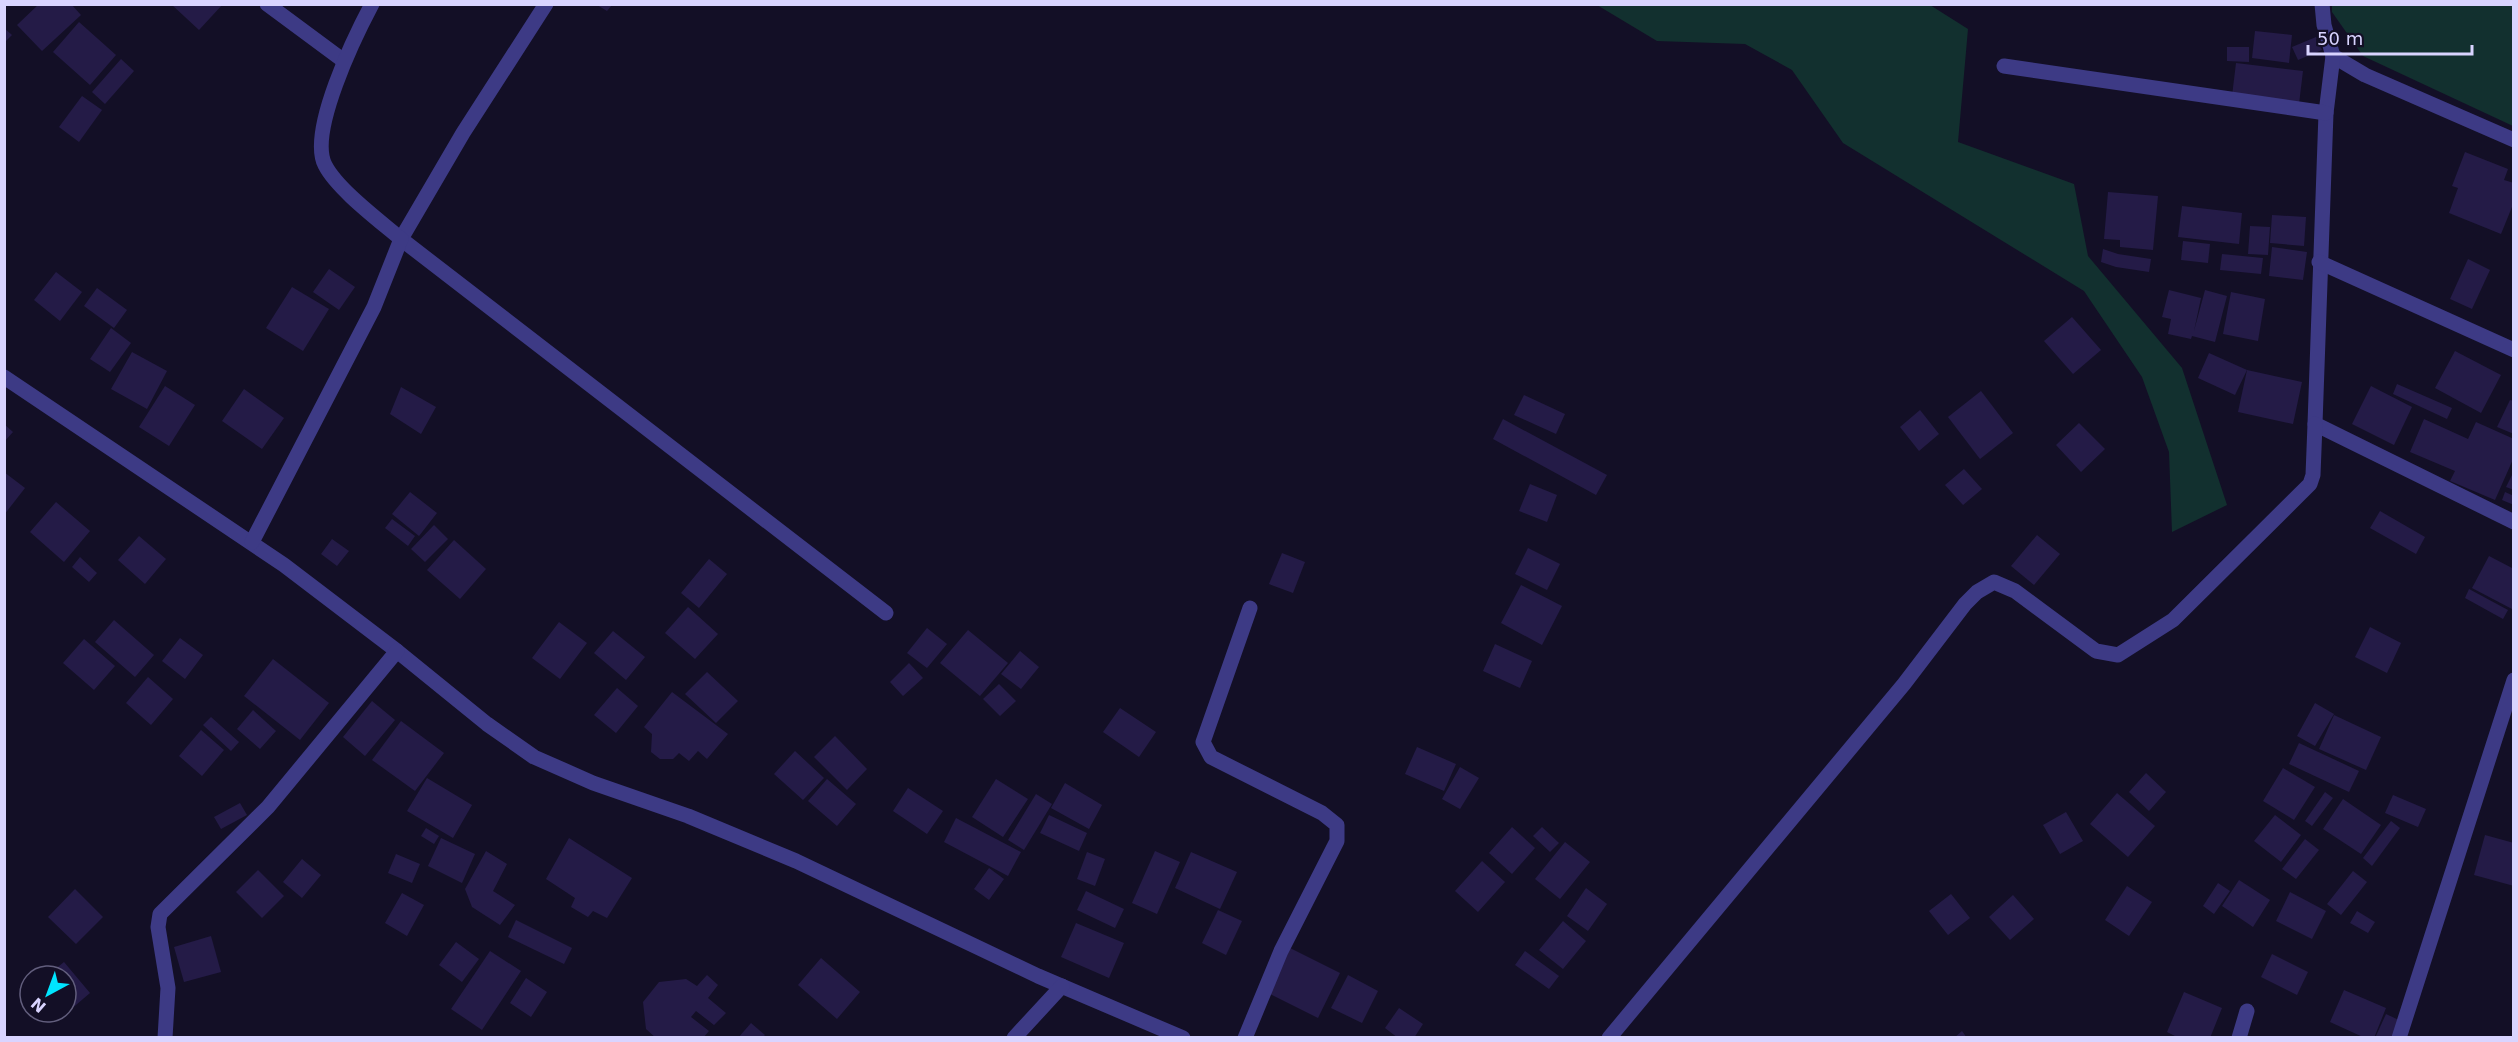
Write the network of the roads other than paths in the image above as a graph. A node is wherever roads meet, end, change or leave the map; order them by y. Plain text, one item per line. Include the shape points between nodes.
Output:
1 (267, 4) edge
2 (372, 4) edge
3 (546, 4) edge
4 (2322, 4) edge
5 (2333, 56) junction
6 (344, 61) junction
7 (2004, 66) dead end
8 (2326, 113) junction
9 (2514, 140) edge
10 (401, 239) junction
11 (2319, 262) junction
12 (2514, 350) edge
13 (4, 377) edge
14 (2315, 424) junction
15 (2514, 522) edge
16 (252, 542) junction
17 (1250, 608) dead end
18 (885, 613) dead end
19 (397, 651) junction
20 (2514, 680) edge
21 (1062, 986) junction
22 (2247, 1011) dead end
23 (165, 1038) edge
24 (1014, 1038) edge
25 (1183, 1038) edge
26 (1245, 1038) edge
27 (1609, 1038) edge
28 (2239, 1038) edge
29 (2399, 1038) edge

1 - 6 street
2 - 6 street
3 - 10 street
4 - 5 street
5 - 8 street
5 - 9 street via 2364,75
6 - 10 street via 321,136 321,154 338,181
7 - 8 street
8 - 11 street
10 - 16 street via 374,307
10 - 18 street
11 - 12 street
11 - 14 street
13 - 16 street
14 - 15 street
14 - 27 street via 2310,484 2173,620 2118,656 2096,651 2014,591 1994,582 1977,592
16 - 19 street
17 - 26 street via 1203,742 1211,757 1322,813 1337,825 1337,841 1281,951
19 - 21 street via 534,757 796,861
19 - 23 street via 268,807 160,914 158,927 168,988
20 - 29 street
21 - 24 street
21 - 25 street
22 - 28 street

